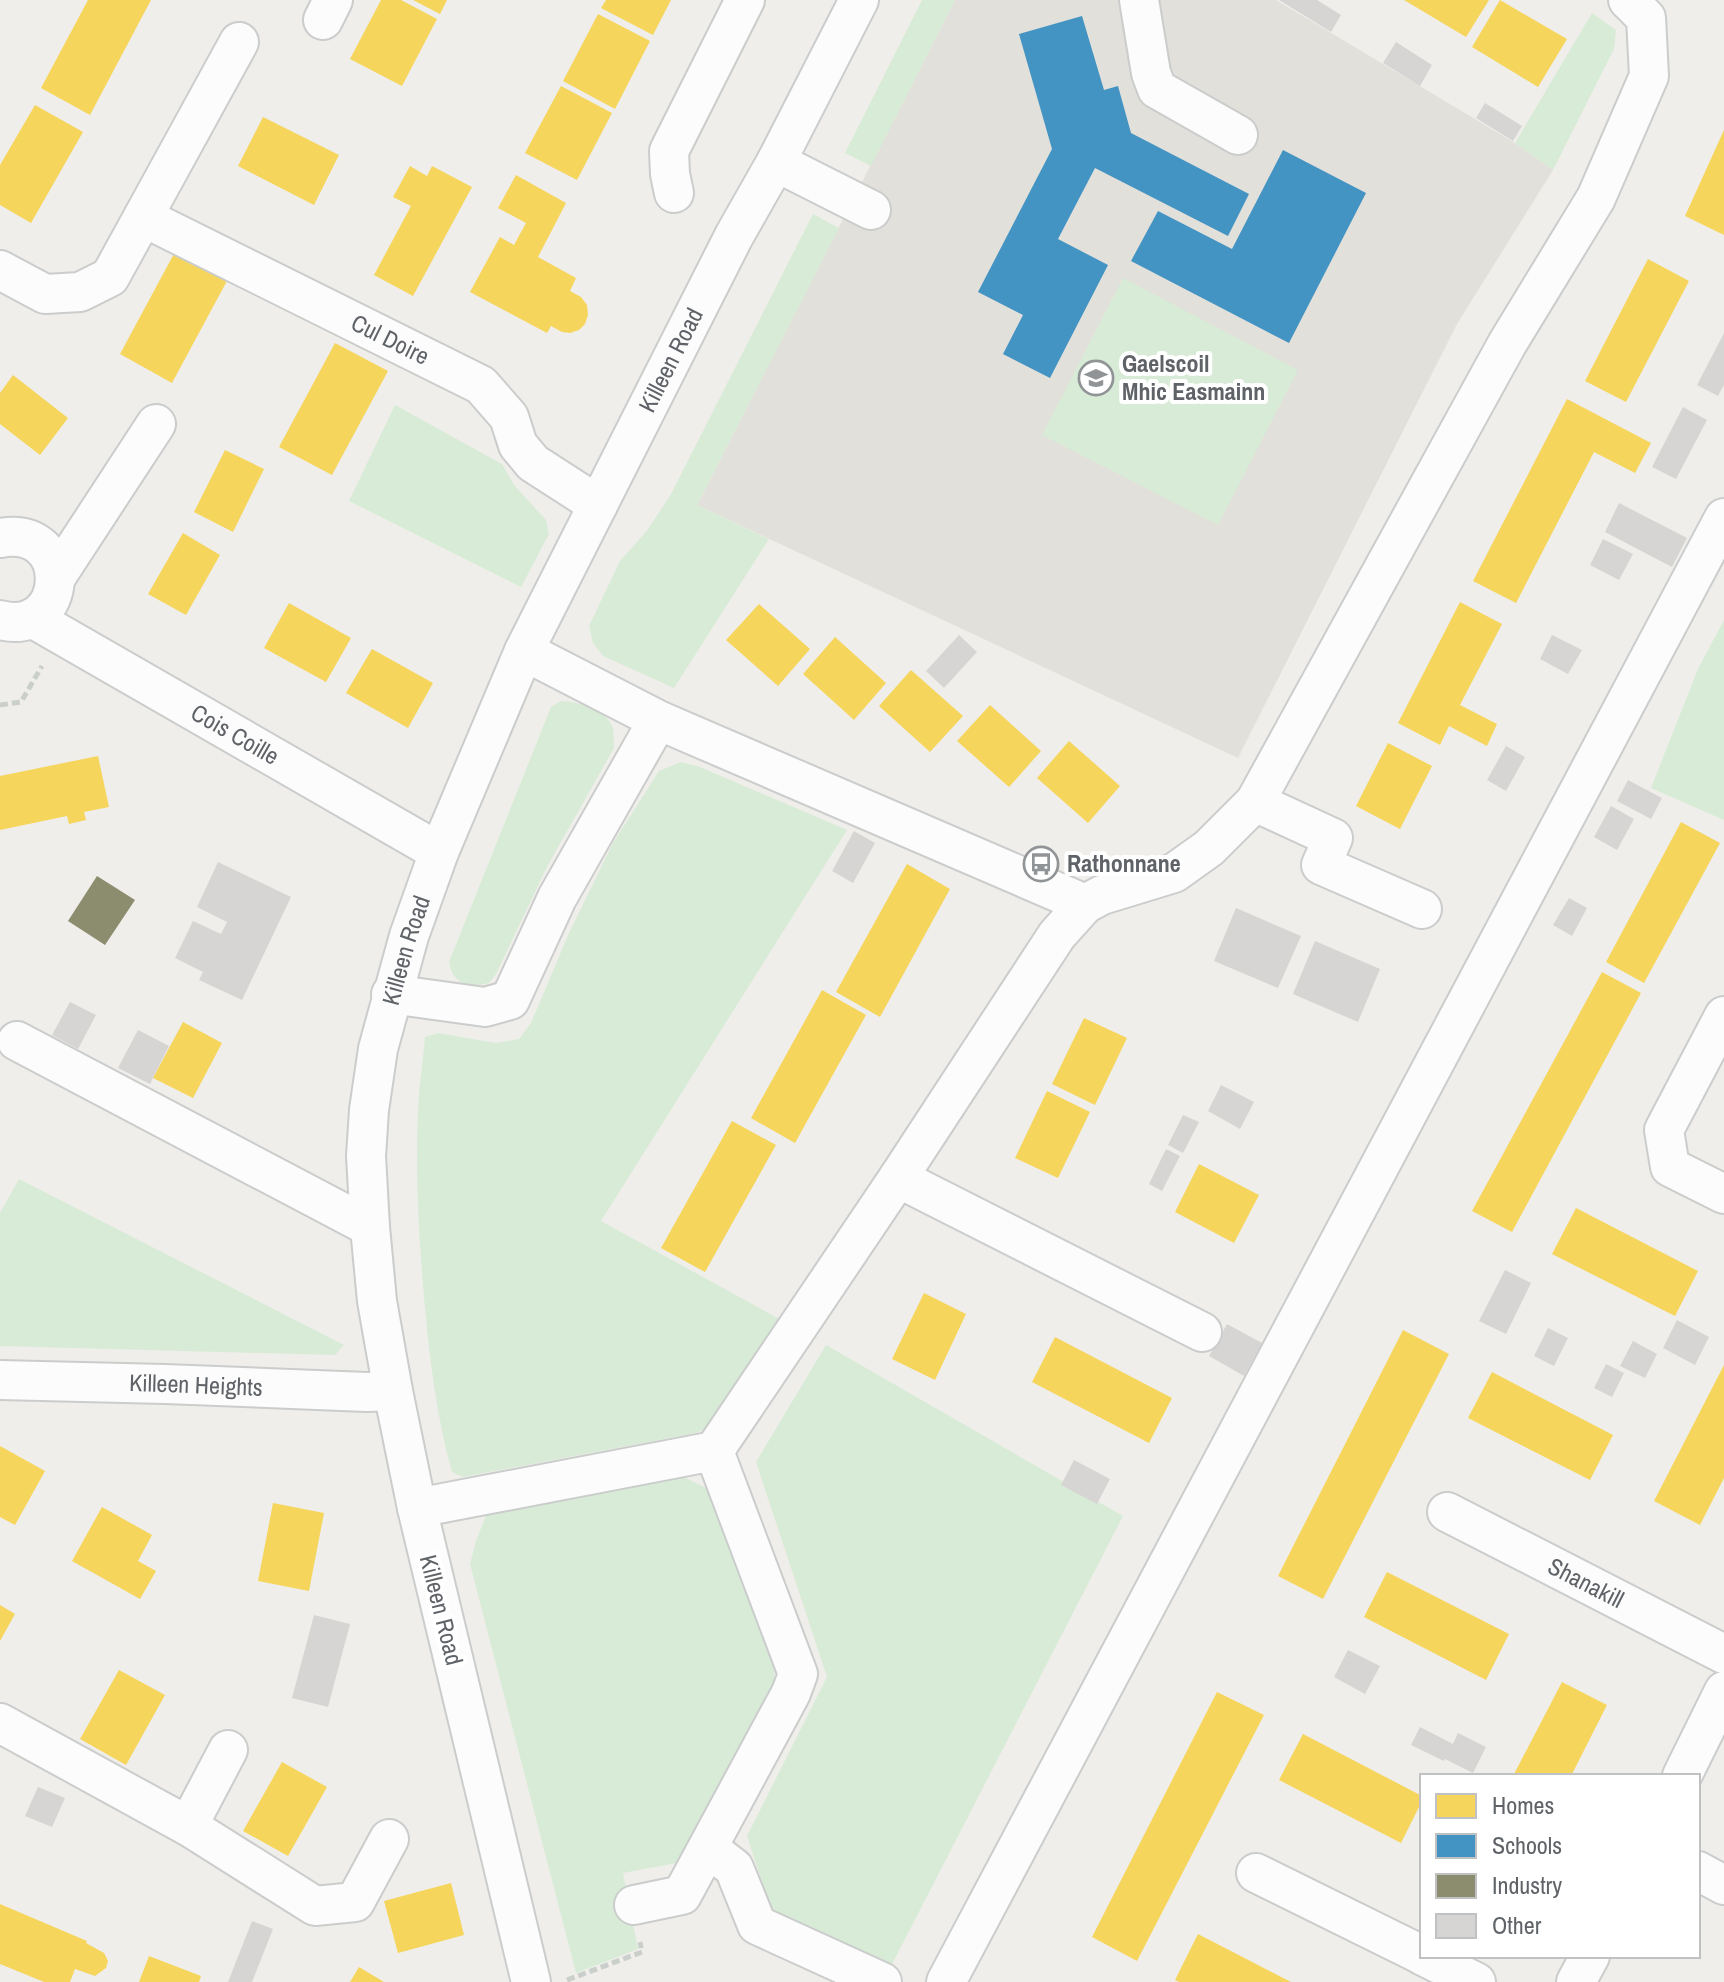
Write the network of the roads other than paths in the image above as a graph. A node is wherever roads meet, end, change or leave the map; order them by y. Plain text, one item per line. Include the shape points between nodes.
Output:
1 (745, 0) edge
2 (859, 0) edge
3 (1139, 0) edge
4 (1628, 0) edge
5 (239, 42) dead end
6 (1238, 135) dead end
7 (776, 162) junction
8 (674, 193) dead end
9 (871, 210) dead end
10 (143, 217) junction
11 (0, 270) edge
12 (156, 424) dead end
13 (598, 505) junction
14 (1724, 518) edge
15 (0, 538) edge
16 (56, 577) junction
17 (31, 624) edge
18 (524, 651) junction
19 (658, 720) junction
20 (1255, 802) junction
21 (439, 852) junction
22 (1085, 904) junction
23 (1422, 909) dead end
24 (391, 994) junction
25 (1724, 1016) edge
26 (17, 1041) dead end
27 (898, 1178) junction
28 (1724, 1194) edge
29 (370, 1227) junction
30 (1202, 1332) dead end
31 (0, 1380) edge
32 (393, 1391) junction
33 (714, 1451) junction
34 (417, 1508) junction
35 (1447, 1512) dead end
36 (1724, 1654) edge
37 (1724, 1691) edge
38 (0, 1723) edge
39 (228, 1750) dead end
40 (1683, 1774) edge
41 (188, 1826) junction
42 (389, 1839) dead end
43 (708, 1848) junction
44 (1700, 1872) edge
45 (1256, 1873) dead end
46 (1724, 1885) edge
47 (634, 1905) road end
48 (1420, 1955) edge
49 (1427, 1958) edge
50 (1589, 1958) edge
51 (531, 1982) edge
52 (882, 1982) edge
53 (946, 1982) edge
54 (1476, 1982) edge
55 (1576, 1982) edge

1 - 8 street via 669,151
2 - 7 street, Killeen Road
3 - 6 street via 1157,89
4 - 20 street via 1646,18 1649,76 1596,198 1507,344
5 - 10 street
7 - 9 street
7 - 13 street, Killeen Road
10 - 11 street via 110,277 80,292 45,294
10 - 13 street, Cul Doire via 481,385 509,417 518,445 533,463
12 - 16 street
13 - 18 street, Killeen Road
14 - 53 street
15 - 16 street via 37,543 47,552
16 - 17 street via 50,601
17 - 21 street, Cois Coille
18 - 19 street
18 - 21 street, Killeen Road
19 - 22 street
19 - 24 street via 557,898 510,1000 485,1007
20 - 22 street via 1209,848 1174,873
20 - 23 street via 1333,838 1321,865
21 - 24 street, Killeen Road
22 - 27 street via 1057,935
24 - 29 street, Killeen Road via 369,1110
25 - 28 street via 1664,1130 1670,1167
26 - 29 street
27 - 30 street
27 - 33 street
29 - 32 street, Killeen Road
31 - 32 street, Killeen Heights
32 - 34 street, Killeen Road
33 - 34 street
33 - 43 street via 798,1674
34 - 51 street, Killeen Road
35 - 36 street, Shanakill
37 - 40 street
38 - 41 street
39 - 41 street
41 - 42 street via 315,1906 355,1902
43 - 47 street via 682,1895
43 - 52 street via 734,1868 757,1925
44 - 46 street
45 - 48 street
49 - 54 street
50 - 55 street

